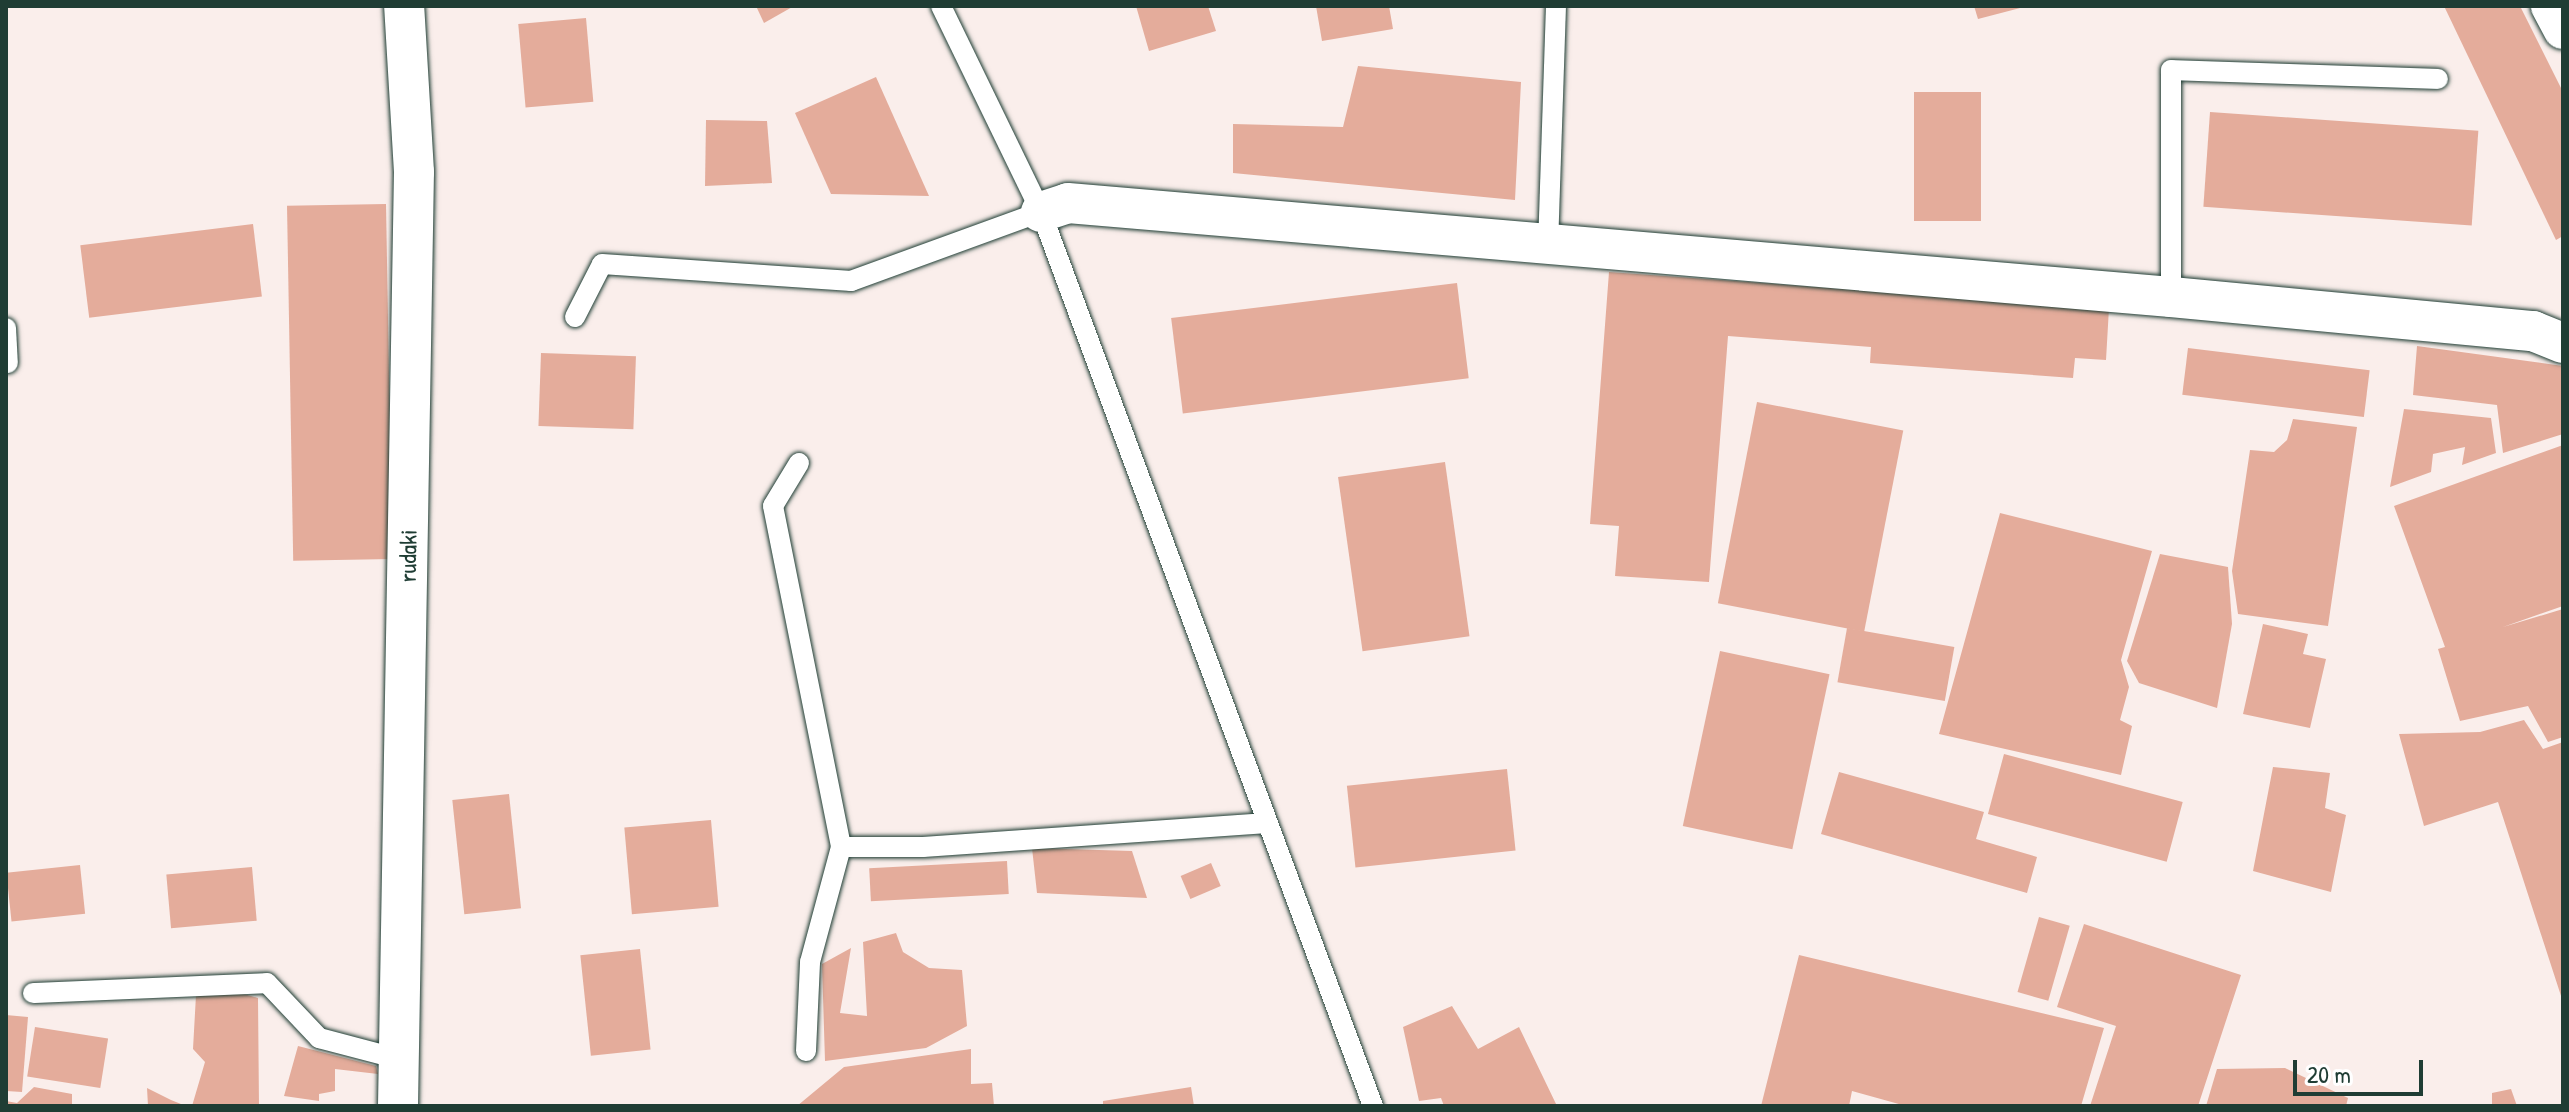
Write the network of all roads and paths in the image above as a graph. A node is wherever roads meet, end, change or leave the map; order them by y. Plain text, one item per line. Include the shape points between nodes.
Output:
1 (404, 6) edge
2 (941, 6) edge
3 (1556, 6) edge
4 (2551, 6) edge
5 (2563, 29) edge
6 (2438, 79) dead end
7 (1041, 212) junction
8 (1548, 247) junction
9 (2171, 297) junction
10 (575, 317) dead end
11 (6, 328) edge
12 (2563, 343) edge
13 (8, 363) edge
14 (799, 463) dead end
15 (1267, 823) junction
16 (841, 847) junction
17 (33, 993) dead end
18 (806, 1051) dead end
19 (399, 1059) junction
20 (398, 1106) edge
21 (1373, 1106) edge

1 - 19 street, rudaki via 414,172
2 - 7 lane
3 - 8 lane
4 - 5 street
6 - 9 lane via 2171,70
7 - 8 street via 1068,203
7 - 10 lane via 851,281 602,264
7 - 15 lane
8 - 9 street
9 - 12 street via 2533,331
11 - 13 lane
14 - 16 lane via 773,506
15 - 16 lane via 923,847
15 - 21 lane
16 - 18 lane via 810,962
17 - 19 lane via 267,983 319,1038
19 - 20 street, rudaki

